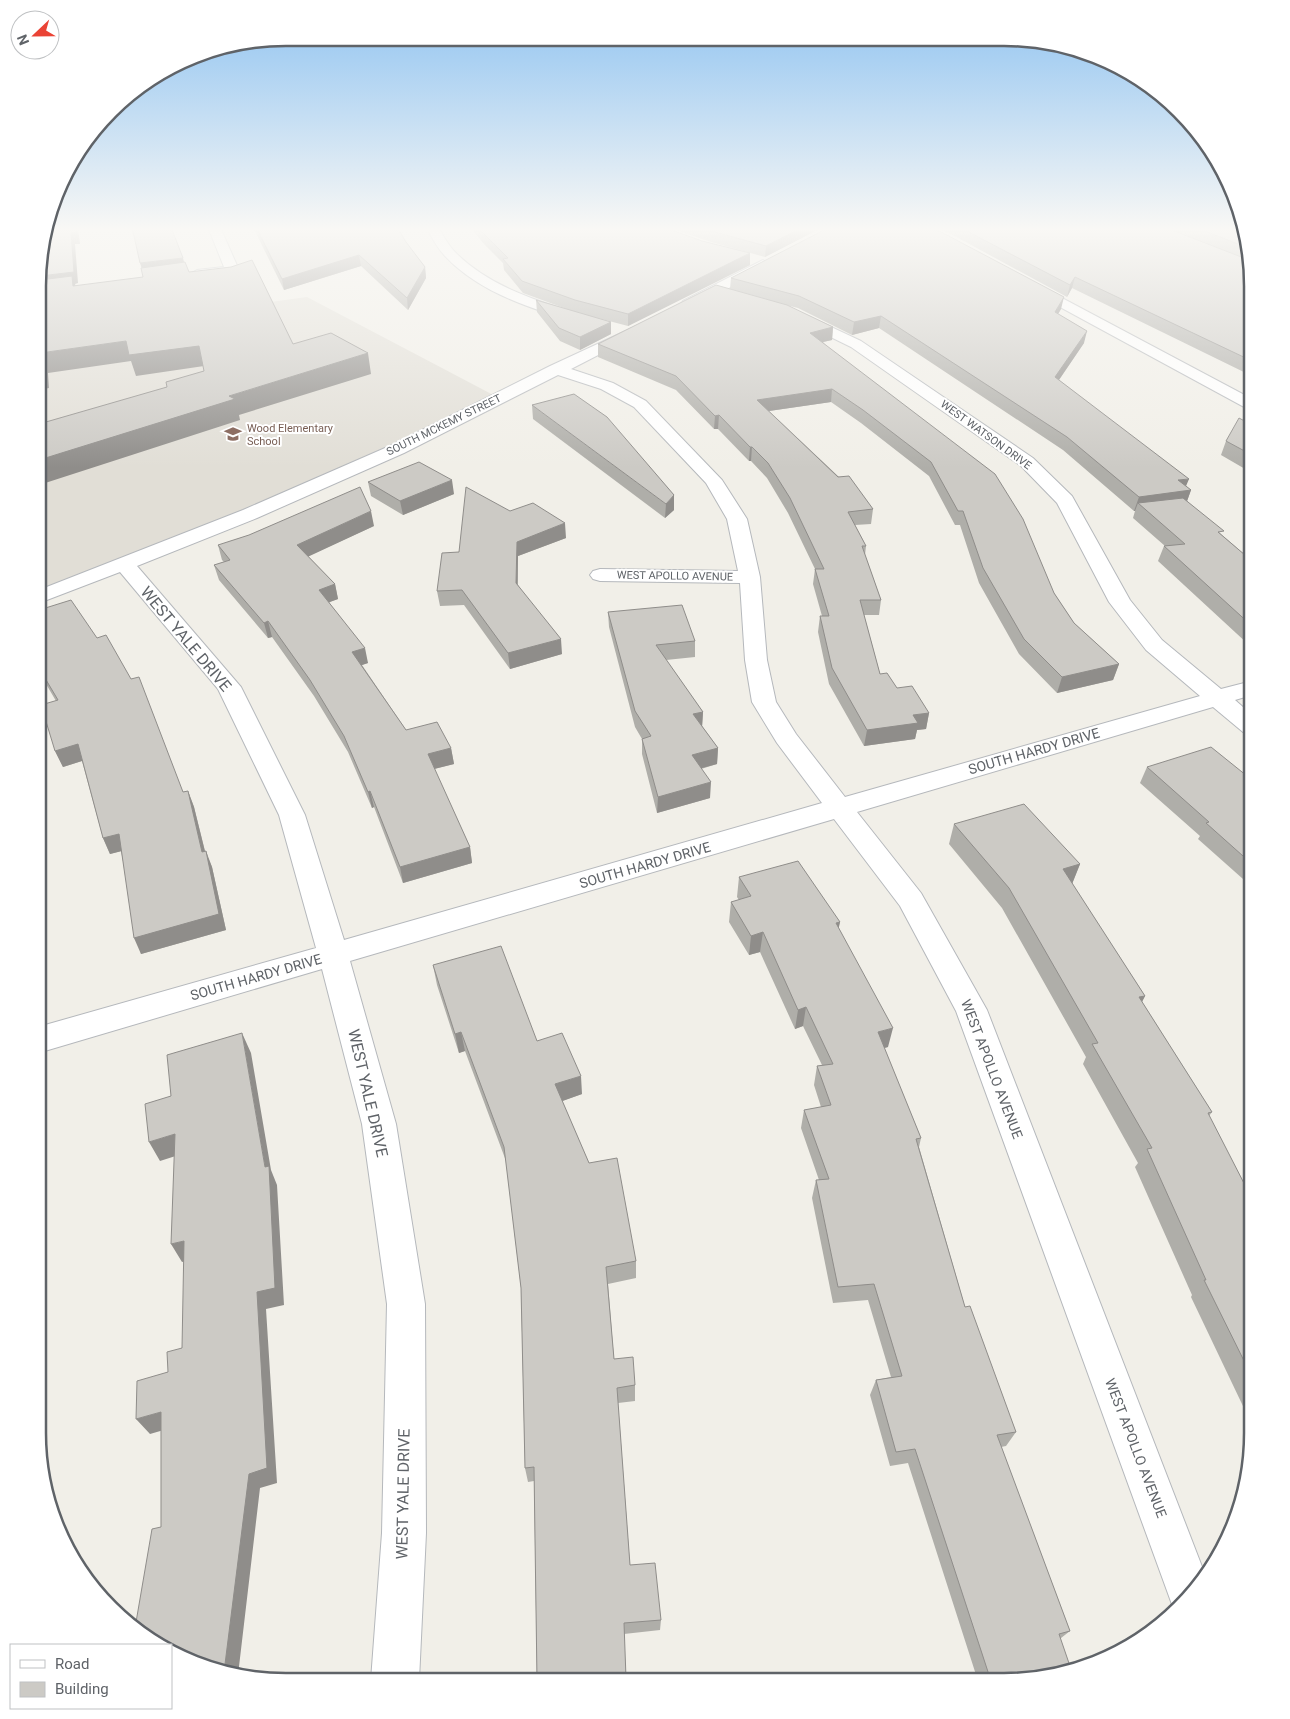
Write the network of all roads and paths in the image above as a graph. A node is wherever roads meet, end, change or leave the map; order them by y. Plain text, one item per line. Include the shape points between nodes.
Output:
1 (541, 307) edge
2 (681, 307) edge
3 (1072, 307) edge
4 (783, 310) edge
5 (673, 311) edge
6 (583, 320) edge
7 (609, 327) edge
8 (556, 370) junction
9 (1244, 400) edge
10 (125, 565) junction
11 (600, 575) dead end
12 (750, 577) junction
13 (46, 594) edge
14 (1244, 690) edge
15 (1217, 698) junction
16 (1244, 720) edge
17 (838, 808) junction
18 (333, 954) junction
19 (46, 1038) edge
20 (1187, 1587) edge
21 (395, 1673) edge

1 - 6 street
2 - 5 street
3 - 9 street
4 - 15 street, WEST WATSON DRIVE via 856,344 1027,462 1064,500 1120,602 1154,646
7 - 8 street, SOUTH MCKEMY STREET via 636,329
8 - 10 street, SOUTH MCKEMY STREET via 398,449
8 - 12 street, WEST APOLLO AVENUE via 607,386 640,404 706,473 737,520
10 - 13 street, SOUTH MCKEMY STREET
10 - 18 street, WEST YALE DRIVE via 229,686 292,815
11 - 12 street, WEST APOLLO AVENUE
12 - 17 street, WEST APOLLO AVENUE via 756,660 764,702 786,738
14 - 15 street, SOUTH HARDY DRIVE
15 - 16 street, WEST WATSON DRIVE
15 - 17 street, SOUTH HARDY DRIVE
17 - 18 street, SOUTH HARDY DRIVE
17 - 20 street, WEST APOLLO AVENUE via 910,900 972,1010
18 - 19 street, SOUTH HARDY DRIVE
18 - 21 street, WEST YALE DRIVE via 379,1124 406,1304 404,1533

